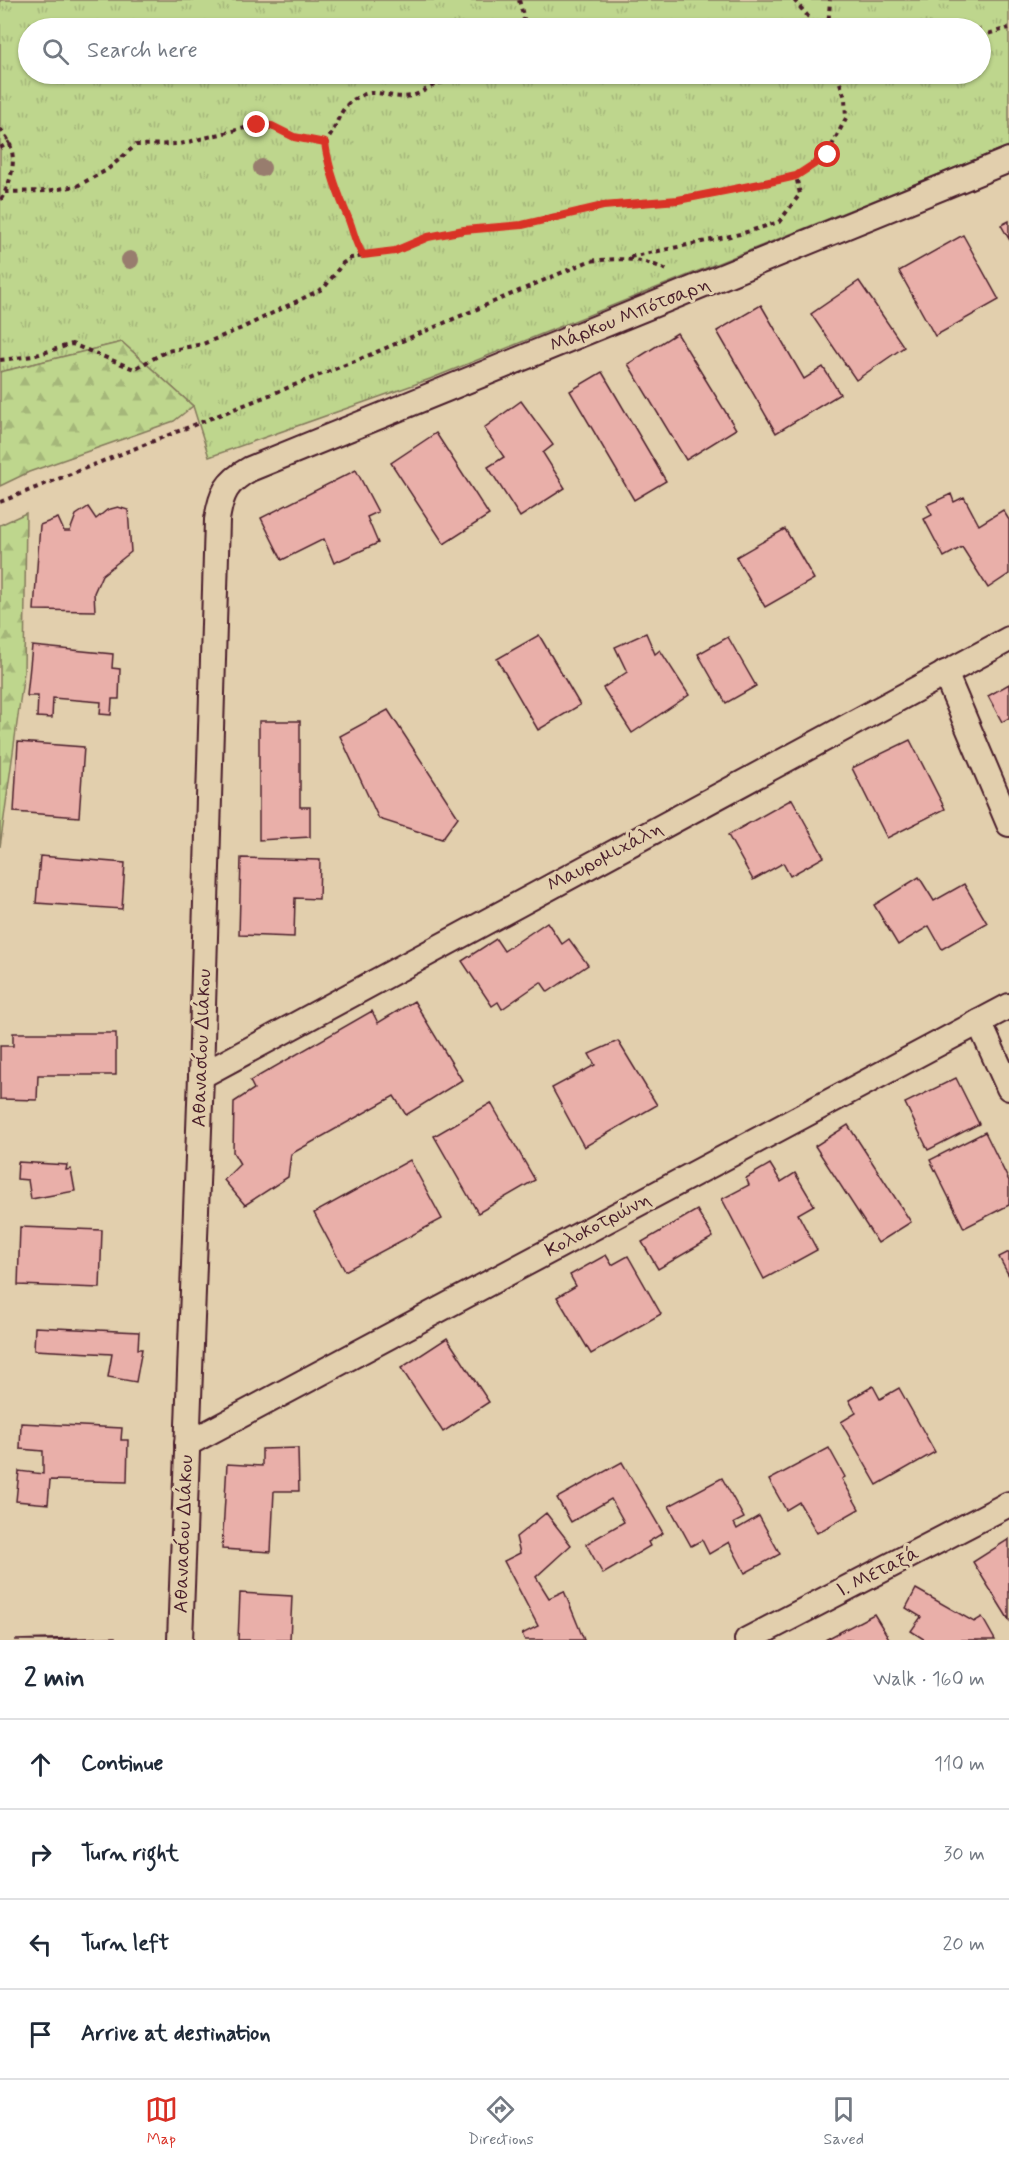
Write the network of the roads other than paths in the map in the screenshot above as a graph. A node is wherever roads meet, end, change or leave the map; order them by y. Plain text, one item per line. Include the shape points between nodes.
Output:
1 (1009, 160) edge
2 (250, 469) joint
3 (1009, 639) edge
4 (945, 673) junction
5 (1009, 824) edge
6 (1009, 1005) edge
7 (979, 1022) junction
8 (201, 1076) junction
9 (1009, 1088) edge
10 (187, 1444) junction
11 (1009, 1504) edge
12 (180, 1640) edge
13 (747, 1640) edge

1 - 2 street, Μάρκου Μπότσαρη
2 - 8 street, Αθανασίου Διάκου via 233,479 226,489 217,520
3 - 4 street, Μαυρομιχάλη
4 - 5 street
4 - 8 street, Μαυρομιχάλη
6 - 7 street, Κολοκοτρώνη
7 - 9 street
7 - 10 street, Κολοκοτρώνη
8 - 10 street, Αθανασίου Διάκου
10 - 12 street, Αθανασίου Διάκου
11 - 13 street, Ι. Μεταξά

